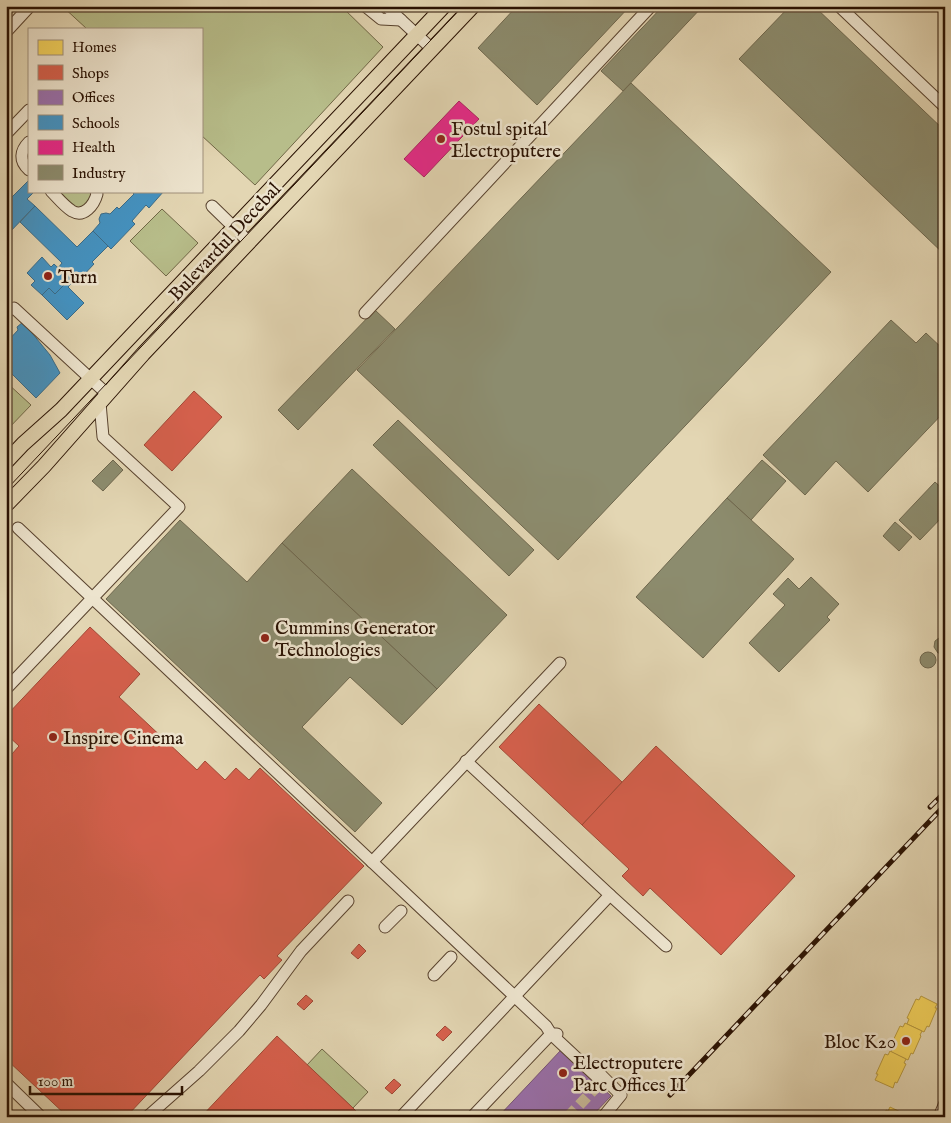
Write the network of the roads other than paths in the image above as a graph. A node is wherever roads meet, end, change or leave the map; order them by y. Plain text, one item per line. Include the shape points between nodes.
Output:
1 (30, 6) edge
2 (364, 6) edge
3 (386, 6) edge
4 (444, 6) edge
5 (473, 6) edge
6 (651, 6) edge
7 (841, 7) edge
8 (401, 20) junction
9 (6, 32) edge
10 (417, 35) junction
11 (432, 49) junction
12 (945, 107) edge
13 (28, 111) edge
14 (7, 133) edge
15 (27, 143) edge
16 (28, 169) edge
17 (52, 192) edge
18 (96, 192) edge
19 (212, 206) dead end
20 (234, 228) junction
21 (249, 242) junction
22 (6, 311) edge
23 (365, 313) dead end
24 (91, 378) junction
25 (104, 399) junction
26 (6, 462) edge
27 (6, 505) edge
28 (18, 528) dead end
29 (92, 599) junction
30 (560, 663) dead end
31 (6, 689) edge
32 (466, 762) junction
33 (372, 862) junction
34 (610, 895) junction
35 (348, 901) dead end
36 (401, 911) dead end
37 (385, 927) dead end
38 (666, 946) dead end
39 (451, 957) dead end
40 (434, 975) dead end
41 (515, 997) junction
42 (547, 1038) junction
43 (597, 1077) dead end
44 (6, 1083) edge
45 (945, 1103) edge
46 (41, 1117) edge
47 (147, 1117) edge
48 (401, 1117) edge
49 (472, 1117) edge
50 (602, 1117) edge
51 (939, 1117) edge

1 - 9 street
2 - 8 street via 381,19
3 - 8 street
4 - 10 main road, Bulevardul Decebal
5 - 11 main road, Bulevardul Decebal
6 - 23 street
7 - 12 street
8 - 10 street
10 - 11 street
10 - 20 main road, Bulevardul Decebal
11 - 21 main road, Bulevardul Decebal
13 - 14 street
14 - 15 street
15 - 16 street via 21,154
17 - 18 street via 72,211 79,213 92,206
19 - 20 street
20 - 21 street
20 - 24 main road, Bulevardul Decebal
21 - 25 main road, Bulevardul Decebal
22 - 24 street via 14,308
24 - 25 street
24 - 26 main road, Bulevardul Decebal
25 - 27 main road, Bulevardul Decebal
25 - 29 street via 103,437 178,507
28 - 29 street
29 - 31 street
29 - 33 street
30 - 32 street
32 - 33 street
32 - 34 street
33 - 41 street
34 - 38 street
34 - 41 street
35 - 47 street via 301,951 239,1031
36 - 37 street
39 - 40 street
41 - 42 street via 546,1026
41 - 48 street
42 - 43 street
42 - 49 street
42 - 50 street via 555,1033 561,1036 622,1095
44 - 46 street
45 - 51 street

